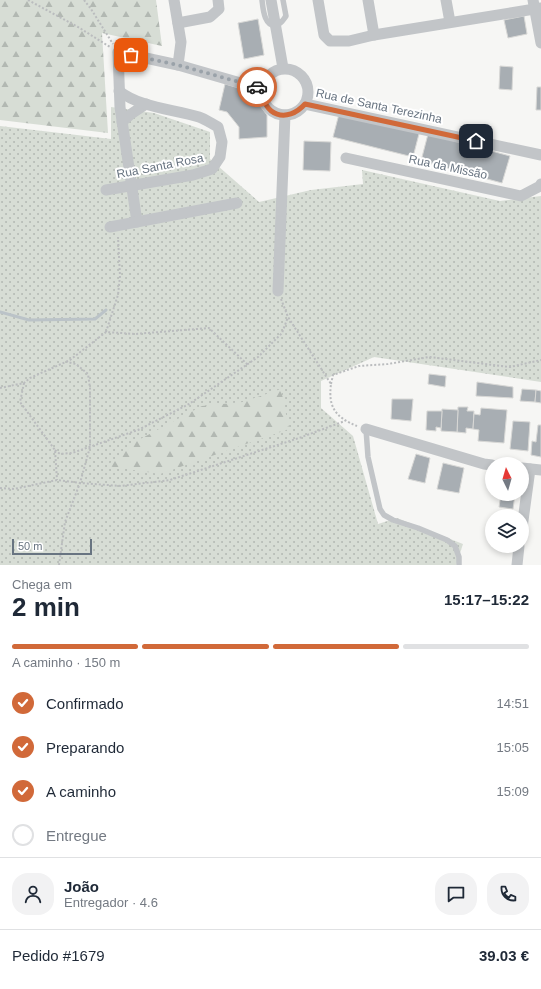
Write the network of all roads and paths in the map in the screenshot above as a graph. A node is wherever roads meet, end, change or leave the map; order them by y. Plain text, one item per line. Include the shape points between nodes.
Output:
1 (28, 0) edge
2 (84, 0) edge
3 (174, 0) edge
4 (218, 0) edge
5 (262, 0) edge
6 (271, 0) edge
7 (283, 0) edge
8 (318, 0) edge
9 (368, 0) edge
10 (446, 0) edge
11 (536, 6) edge
12 (450, 22) junction
13 (178, 23) junction
14 (276, 25) junction
15 (374, 35) junction
16 (541, 43) edge
17 (118, 52) junction
18 (178, 65) junction
19 (283, 68) junction
20 (262, 89) junction
21 (120, 91) junction
22 (146, 104) junction
23 (305, 104) junction
24 (285, 115) junction
25 (122, 122) junction
26 (541, 155) edge
27 (346, 158) dead end
28 (541, 184) edge
29 (131, 185) junction
30 (106, 190) dead end
31 (237, 203) dead end
32 (137, 222) junction
33 (114, 226) joint
34 (278, 291) joint
35 (288, 317) junction
36 (106, 332) junction
37 (541, 360) edge
38 (66, 362) junction
39 (248, 365) junction
40 (24, 383) junction
41 (331, 384) junction
42 (0, 388) edge
43 (345, 421) junction
44 (366, 429) junction
45 (90, 447) junction
46 (55, 450) junction
47 (485, 464) edge
48 (531, 469) edge
49 (57, 480) junction
50 (80, 483) junction
51 (0, 488) edge
52 (525, 509) edge
53 (519, 553) edge
54 (59, 565) edge
55 (459, 565) edge
56 (517, 565) edge

1 - 17 path
2 - 17 path
3 - 13 street
4 - 13 street via 219,8 210,17
5 - 14 lane via 268,22
6 - 14 street
7 - 14 lane via 286,16
8 - 15 street via 324,36 330,41 348,41
9 - 15 street
10 - 12 street
11 - 12 street
11 - 16 street
12 - 15 street
13 - 18 street via 181,42
14 - 19 street
17 - 18 street
17 - 21 street
18 - 20 street
19 - 20 street via 271,73 264,80
19 - 23 street via 297,71 304,77 308,86
20 - 24 street via 262,98 266,106 273,112
21 - 22 street, Rua Santa Rosa via 127,97
21 - 25 street
22 - 25 street
22 - 29 street, Rua Santa Rosa via 200,117 218,127 222,142 220,158 212,169 193,175
23 - 24 street via 291,115
23 - 26 street, Rua de Santa Terezinha
24 - 34 street
25 - 29 street
27 - 28 street, Rua da Missão via 521,196
29 - 30 street, Rua Santa Rosa
29 - 32 street
31 - 32 street
32 - 33 street
33 - 36 path via 120,276 118,294
34 - 35 path
35 - 39 path via 282,333
35 - 41 path
36 - 38 path
36 - 39 path via 136,334 209,328
37 - 41 path via 510,368 428,357 358,366 334,375
38 - 40 path
38 - 45 path via 76,364 88,374
39 - 45 path via 189,404 138,430
40 - 42 path
40 - 46 path via 20,402
41 - 43 path via 330,397 333,409
43 - 44 path
43 - 50 path via 170,480 121,486
44 - 47 street
44 - 55 lane via 368,457 380,509 384,515 447,540 455,546
45 - 46 path via 72,453 60,454
45 - 50 path
46 - 49 path
48 - 52 street
49 - 50 path
49 - 51 path via 14,489
50 - 54 path via 65,522
53 - 56 street

